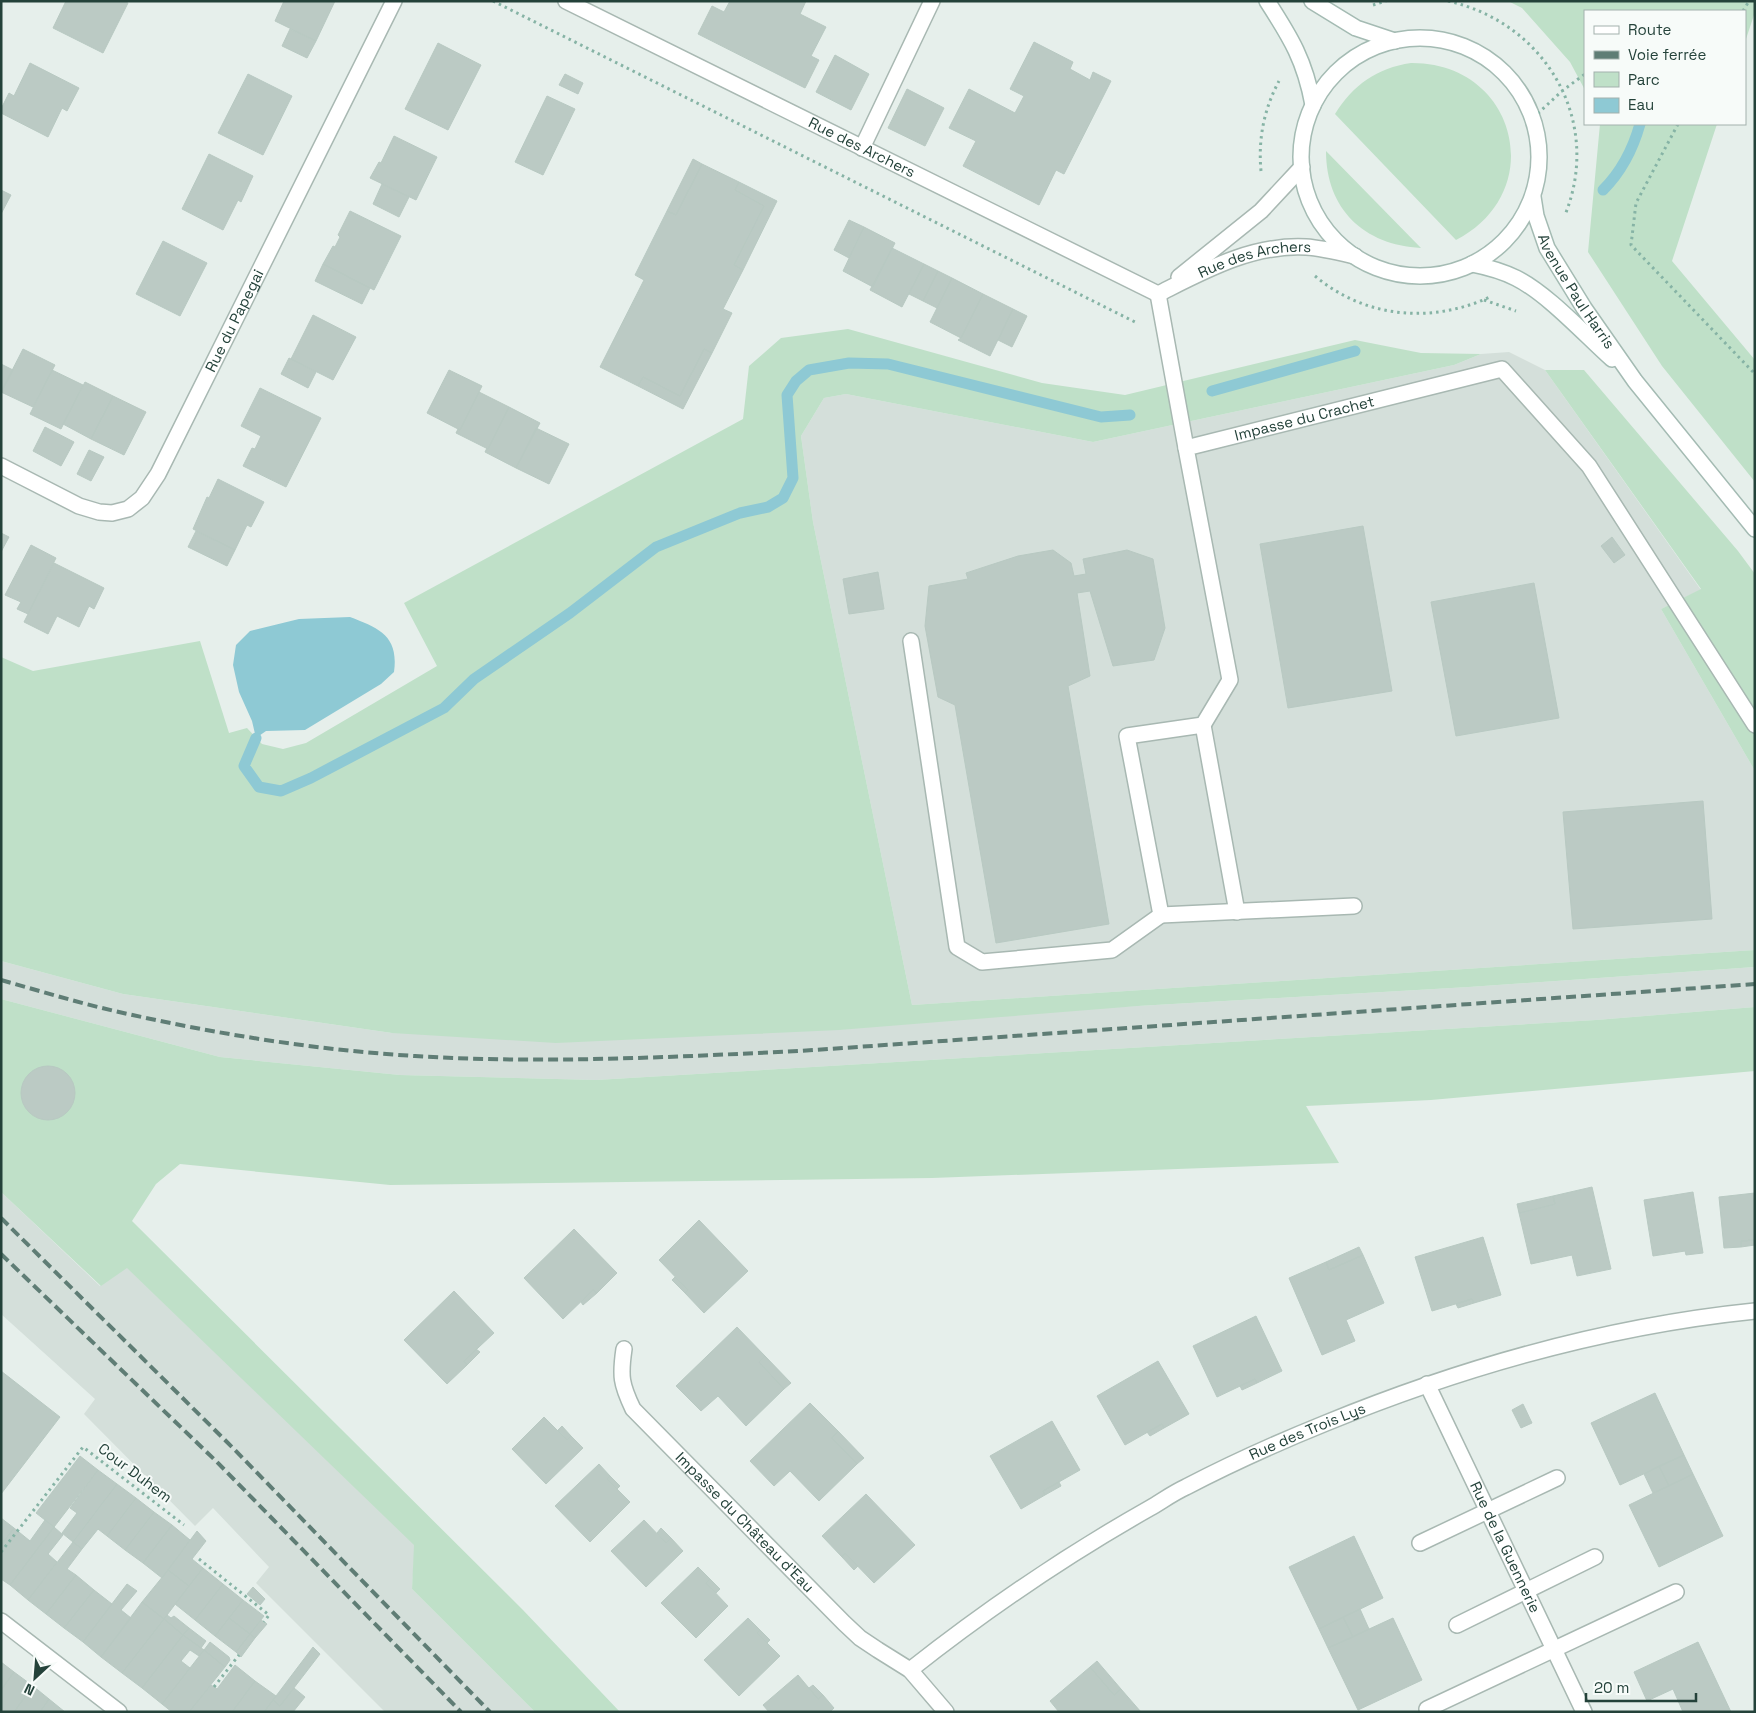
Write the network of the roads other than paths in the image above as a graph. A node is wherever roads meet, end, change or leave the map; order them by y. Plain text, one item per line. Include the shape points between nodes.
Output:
1 (394, 1) edge
2 (566, 1) edge
3 (932, 1) edge
4 (1267, 1) edge
5 (1312, 1) edge
6 (1396, 41) junction
7 (1313, 105) junction
8 (862, 148) junction
9 (1302, 167) junction
10 (1533, 195) junction
11 (1354, 256) junction
12 (1472, 264) junction
13 (1158, 294) junction
14 (1635, 381) junction
15 (1186, 448) junction
16 (1, 466) edge
17 (1755, 529) edge
18 (911, 641) dead end
19 (1202, 724) junction
20 (1755, 725) edge
21 (1354, 906) dead end
22 (1237, 912) junction
23 (1161, 915) junction
24 (1755, 1311) edge
25 (624, 1349) dead end
26 (1427, 1384) junction
27 (1557, 1478) dead end
28 (1488, 1512) junction
29 (1420, 1543) dead end
30 (1595, 1557) dead end
31 (1526, 1591) junction
32 (1676, 1592) dead end
33 (1, 1621) edge
34 (1457, 1625) dead end
35 (1554, 1649) junction
36 (910, 1670) junction
37 (1427, 1709) dead end
38 (119, 1712) edge
39 (946, 1712) edge
40 (1584, 1712) edge

1 - 16 street, Rue du Papegai via 158,474 142,498 128,509 99,512 79,506
2 - 8 street, Rue des Archers
3 - 8 street
4 - 7 street, Avenue Paul Harris via 1298,53 1309,82
5 - 6 street, Avenue Paul Harris via 1356,28
6 - 7 street, Avenue Paul Harris via 1352,60 1326,84
6 - 10 street, Avenue Paul Harris via 1420,38 1468,48 1498,68 1515,86 1533,118 1538,140 1539,162
7 - 9 street, Avenue Paul Harris via 1305,129
8 - 13 street, Rue des Archers
9 - 11 street, Avenue Paul Harris via 1306,190 1321,222
9 - 13 street, Rue des Archers via 1248,222
10 - 12 street, Avenue Paul Harris via 1509,236
10 - 14 street, Avenue Paul Harris via 1547,248
11 - 12 street, Avenue Paul Harris via 1388,271 1412,276 1437,275
11 - 13 street, Rue des Archers via 1316,248 1268,250 1235,258
12 - 14 street, Avenue Paul Harris via 1518,279 1553,305
13 - 15 street
14 - 17 street, Avenue Paul Harris
15 - 19 street via 1230,680
15 - 20 street, Impasse du Crachet via 1502,369 1589,466
18 - 23 street via 957,947 982,962 1112,950
19 - 22 street
19 - 23 street via 1127,736
21 - 22 street
22 - 23 street
24 - 26 street, Rue des Trois Lys via 1592,1338 1510,1358
25 - 36 street, Impasse du Château d'Eau via 623,1390 633,1409 844,1623
26 - 28 street, Rue de la Guennerie
26 - 36 street, Rue des Trois Lys via 1296,1436 1186,1487 1108,1530 958,1632
27 - 28 street
28 - 29 street
28 - 31 street, Rue de la Guennerie
30 - 31 street
31 - 34 street
31 - 35 street, Rue de la Guennerie
32 - 35 street
33 - 38 street
35 - 37 street
35 - 40 street, Rue de la Guennerie
36 - 39 street, Impasse du Château d'Eau

